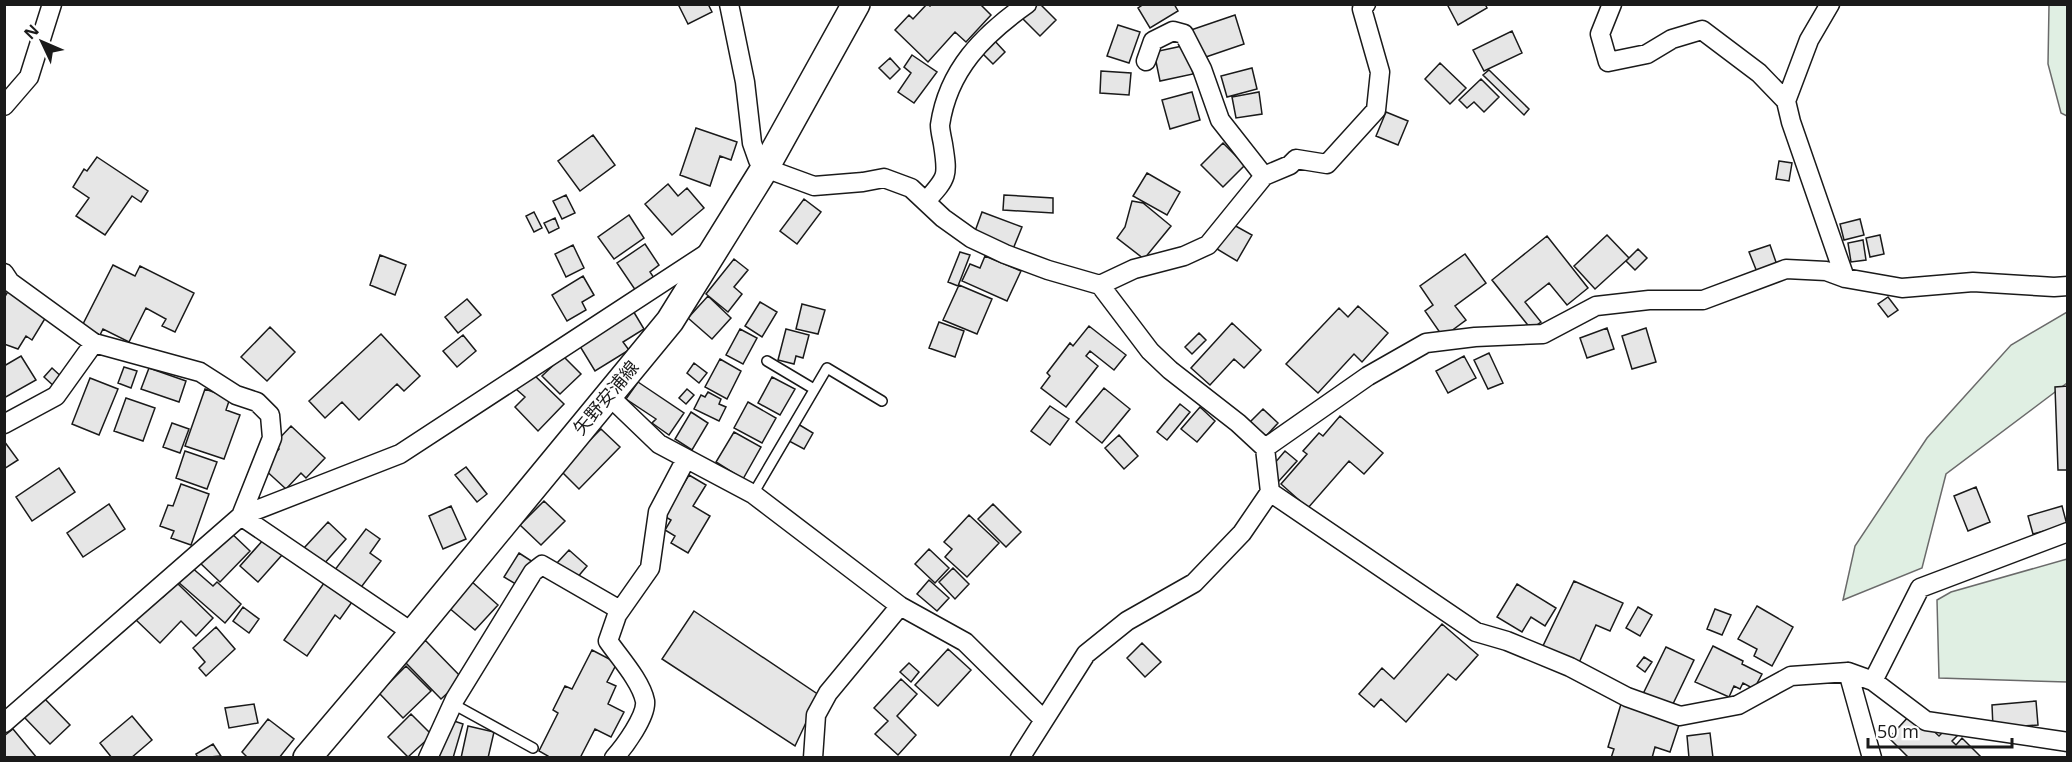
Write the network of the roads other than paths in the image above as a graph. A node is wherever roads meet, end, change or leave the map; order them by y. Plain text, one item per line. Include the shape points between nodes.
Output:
1 (52, 4) edge
2 (729, 4) edge
3 (856, 4) edge
4 (1027, 4) edge
5 (1366, 4) edge
6 (1612, 4) edge
7 (1830, 4) edge
8 (1146, 61) dead end
9 (1786, 100) junction
10 (4, 106) edge
11 (765, 168) junction
12 (1264, 176) junction
13 (926, 201) junction
14 (717, 247) junction
15 (4, 273) edge
16 (1845, 278) junction
17 (1100, 285) junction
18 (2067, 286) edge
19 (94, 343) junction
20 (767, 361) dead end
21 (814, 389) junction
22 (608, 395) junction
23 (882, 401) dead end
24 (4, 424) edge
25 (1265, 448) junction
26 (686, 459) junction
27 (1270, 492) junction
28 (753, 494) junction
29 (241, 516) junction
30 (2067, 532) edge
31 (900, 606) junction
32 (620, 610) junction
33 (413, 633) junction
34 (1848, 672) junction
35 (1873, 681) junction
36 (453, 704) junction
37 (1043, 719) junction
38 (4, 723) edge
39 (2067, 742) edge
40 (533, 748) dead end
41 (307, 758) edge
42 (428, 758) edge
43 (614, 758) edge
44 (813, 758) edge
45 (1020, 758) edge
46 (1872, 758) edge

1 - 10 street via 29,77
2 - 11 street via 745,82 752,143
3 - 11 main road, 矢野安浦線
4 - 13 street via 979,43 954,78 940,127 946,165 944,182
5 - 12 street via 1362,9 1380,72 1376,110 1328,164 1296,159
6 - 9 street via 1600,34 1608,62 1647,54 1672,39 1702,30 1759,73
7 - 9 street via 1809,40
8 - 12 street via 1153,41 1173,32 1184,34 1202,69 1220,120
9 - 16 street
11 - 13 street via 814,186 884,178 911,188
11 - 14 main road, 矢野安浦線
12 - 17 street via 1208,245 1184,256 1134,269
13 - 17 street via 971,238 1048,270
14 - 22 main road, 矢野安浦線 via 670,321
14 - 29 street via 400,454
15 - 19 street via 10,282
16 - 18 street via 1902,288 1973,282
16 - 25 street via 1826,271 1786,269 1703,300 1649,300 1596,306 1544,334 1426,343 1368,376
17 - 25 street via 1150,351
19 - 24 street via 56,396
19 - 29 street via 200,372 236,395 257,402 270,415 272,438
20 - 21 lane
21 - 23 lane via 826,368
21 - 28 lane
22 - 26 street via 659,444
22 - 33 main road, 矢野安浦線
25 - 27 street
26 - 28 street
26 - 32 street via 658,512 650,568
27 - 34 street via 1476,632 1570,667 1627,697 1680,717 1738,705 1791,676
27 - 37 street via 1242,533 1194,583 1127,621 1086,654
28 - 31 street
29 - 33 street
29 - 38 street
30 - 35 street via 1920,588
31 - 37 street via 965,642
31 - 44 street via 828,693 816,715
32 - 36 street via 542,565 533,572
32 - 43 street via 608,641 634,677 645,702 640,721
33 - 41 main road, 矢野安浦線
34 - 35 street
34 - 46 street
35 - 39 street via 1926,721
36 - 40 lane
36 - 42 street
37 - 45 street

